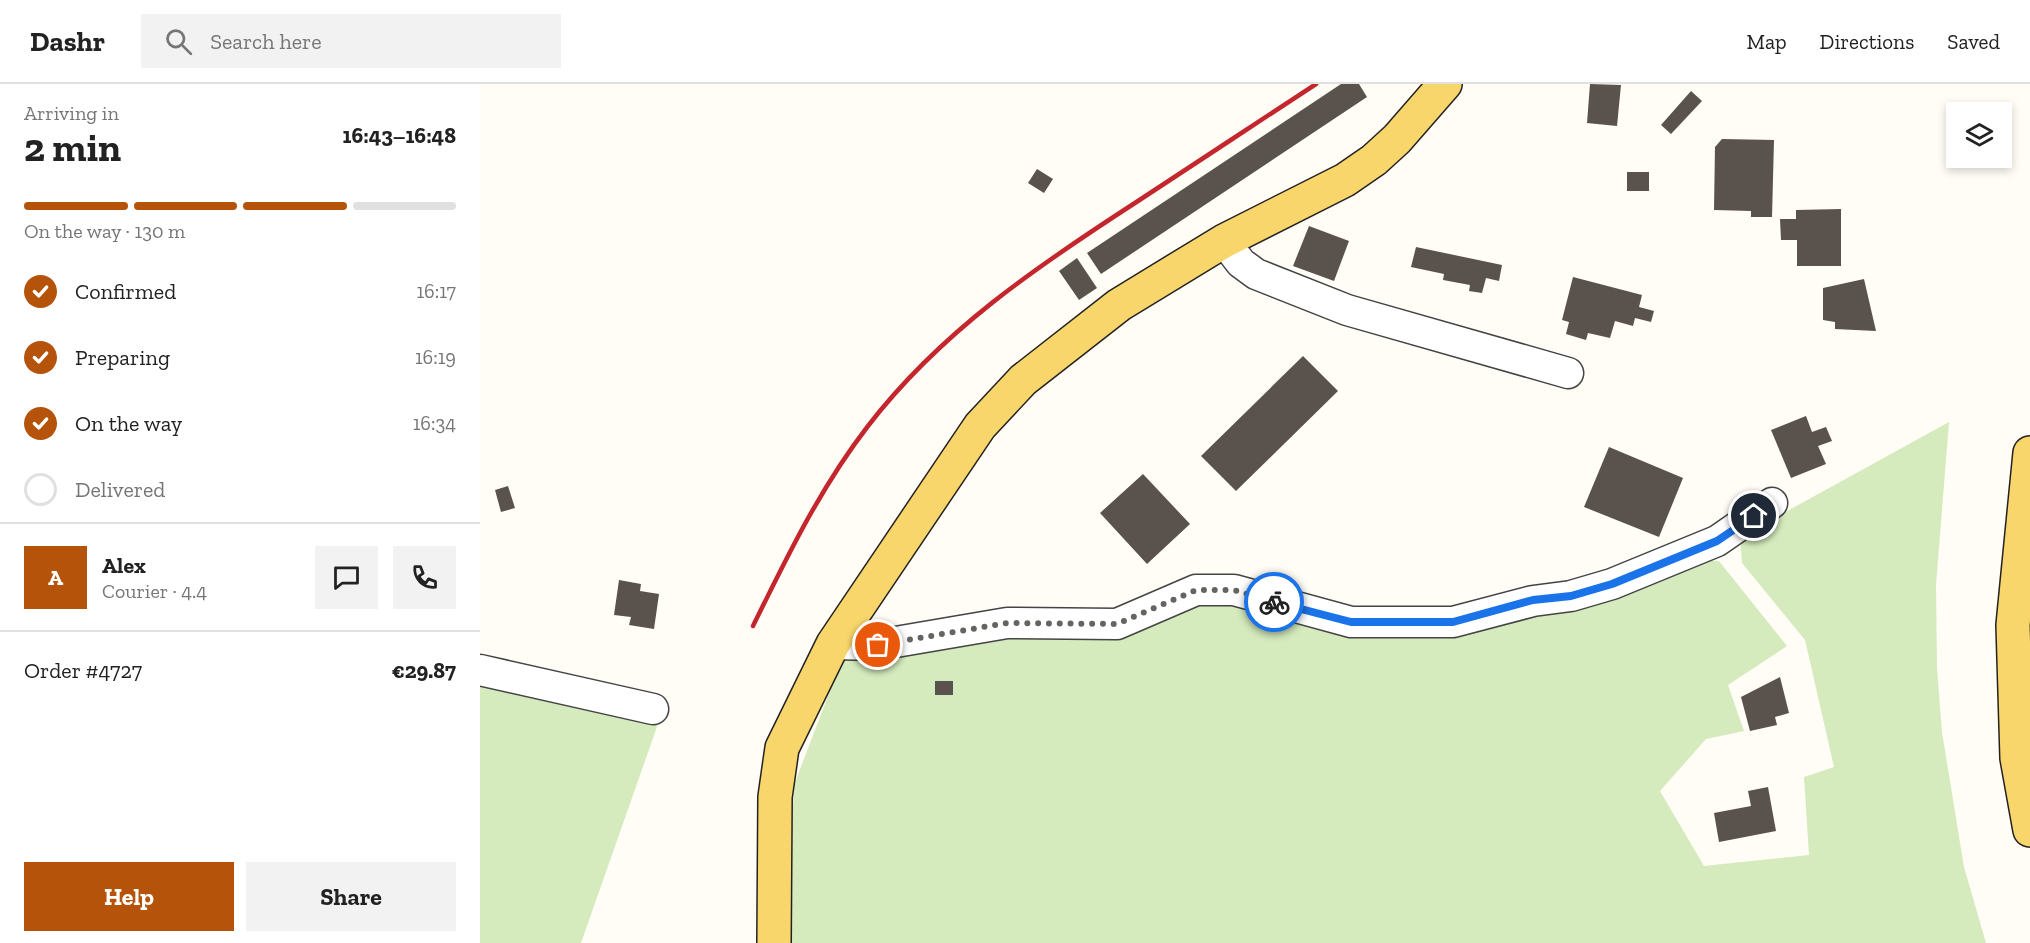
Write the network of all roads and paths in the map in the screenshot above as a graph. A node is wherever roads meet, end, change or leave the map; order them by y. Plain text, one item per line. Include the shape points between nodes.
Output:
1 (1445, 84) edge
2 (1224, 241) junction
3 (1568, 373) dead end
4 (2030, 453) edge
5 (1772, 503) dead end
6 (2026, 546) edge
7 (833, 644) junction
8 (480, 670) edge
9 (653, 709) dead end
10 (2030, 830) edge
11 (774, 943) edge

1 - 2 main road via 1374,160 1345,180
2 - 3 street via 1241,263 1256,274 1347,309
2 - 7 main road via 1119,305 1023,380 980,426
4 - 6 main road
5 - 7 street via 1717,541 1612,584 1453,622 1351,622 1215,588 1180,595 1117,624 1007,623 878,645
6 - 10 main road via 2013,625 2017,758
7 - 11 main road via 782,748 775,797
8 - 9 street

